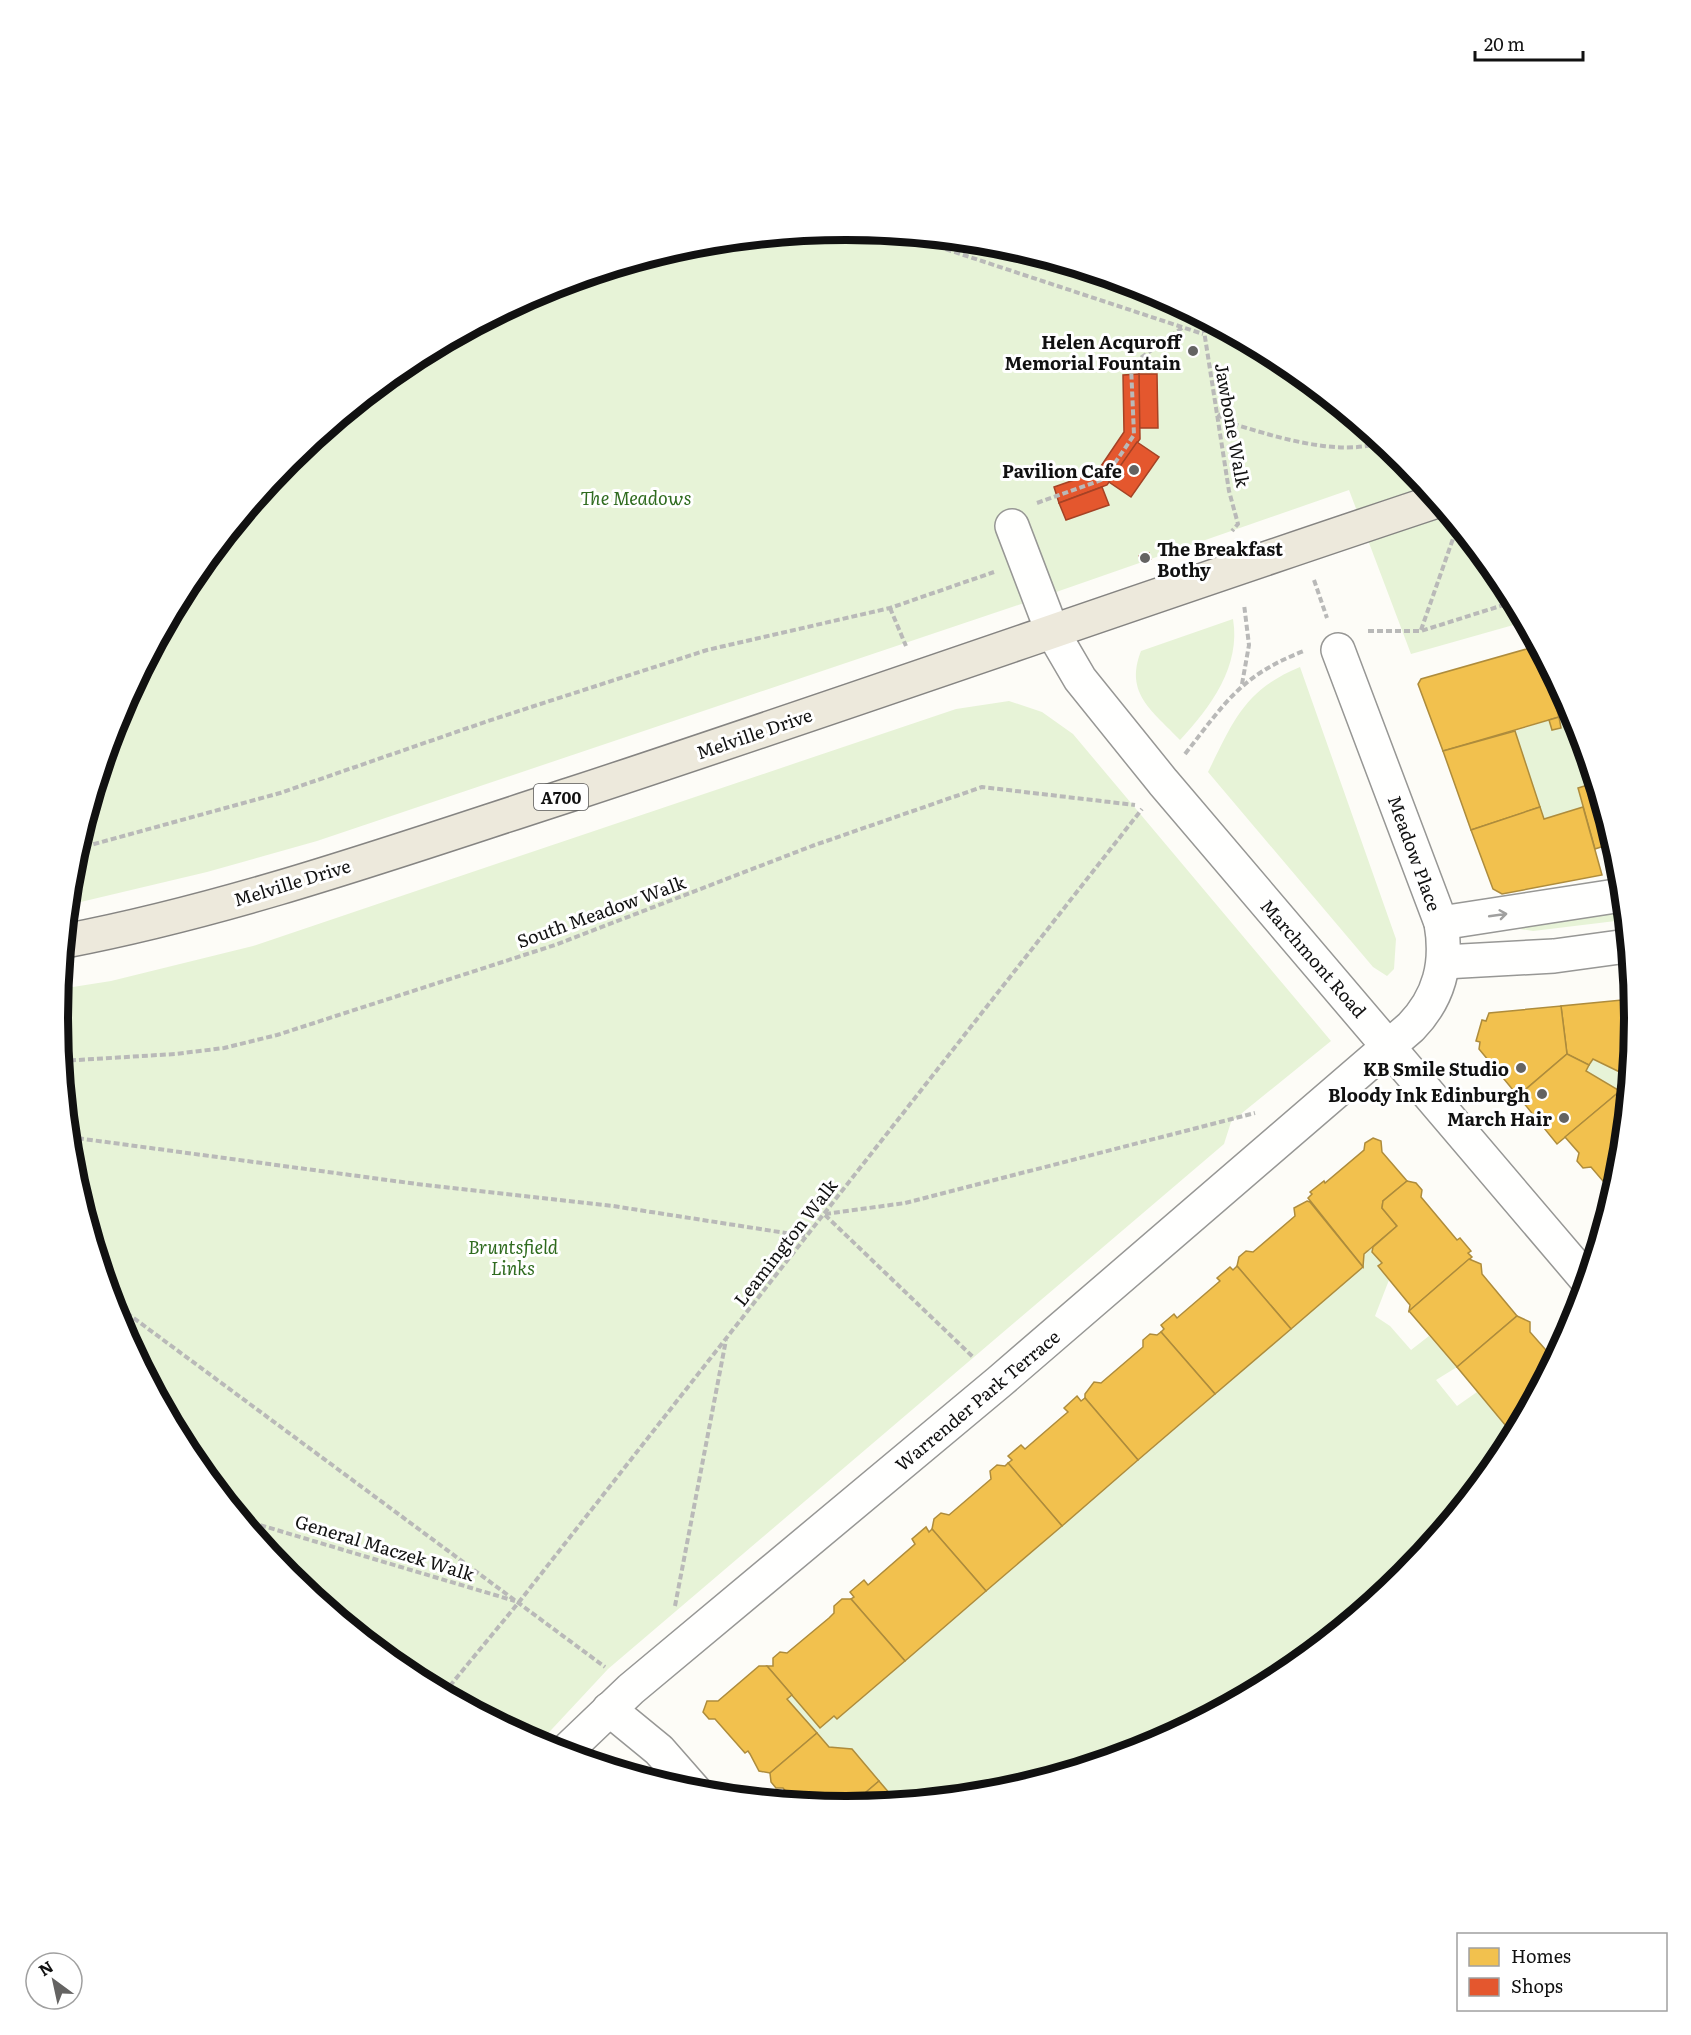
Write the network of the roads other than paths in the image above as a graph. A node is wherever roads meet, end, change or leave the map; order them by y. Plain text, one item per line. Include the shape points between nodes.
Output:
1 (1429, 504) edge
2 (1012, 526) road end
3 (1052, 631) junction
4 (1336, 645) road end
5 (1614, 896) edge
6 (1440, 923) junction
7 (72, 940) edge
8 (1620, 947) edge
9 (1444, 962) junction
10 (1389, 1046) junction
11 (1580, 1272) edge
12 (620, 1699) junction
13 (572, 1745) edge
14 (684, 1779) edge

1 - 3 main road, Melville Drive / A700
2 - 3 street, Marchmont Road
3 - 7 main road, Melville Drive / A700 via 433,839 253,894
3 - 10 street, Marchmont Road via 1080,678 1163,782
4 - 6 street, Meadow Place
6 -> 5 street
6 - 9 street, Meadow Place
8 - 9 street via 1554,956
9 - 10 street, Meadow Place via 1438,986 1424,1013
10 - 11 street, Marchmont Road
10 - 12 street, Warrender Park Terrace via 999,1382
12 - 13 street, Warrender Park Terrace
12 - 14 street

